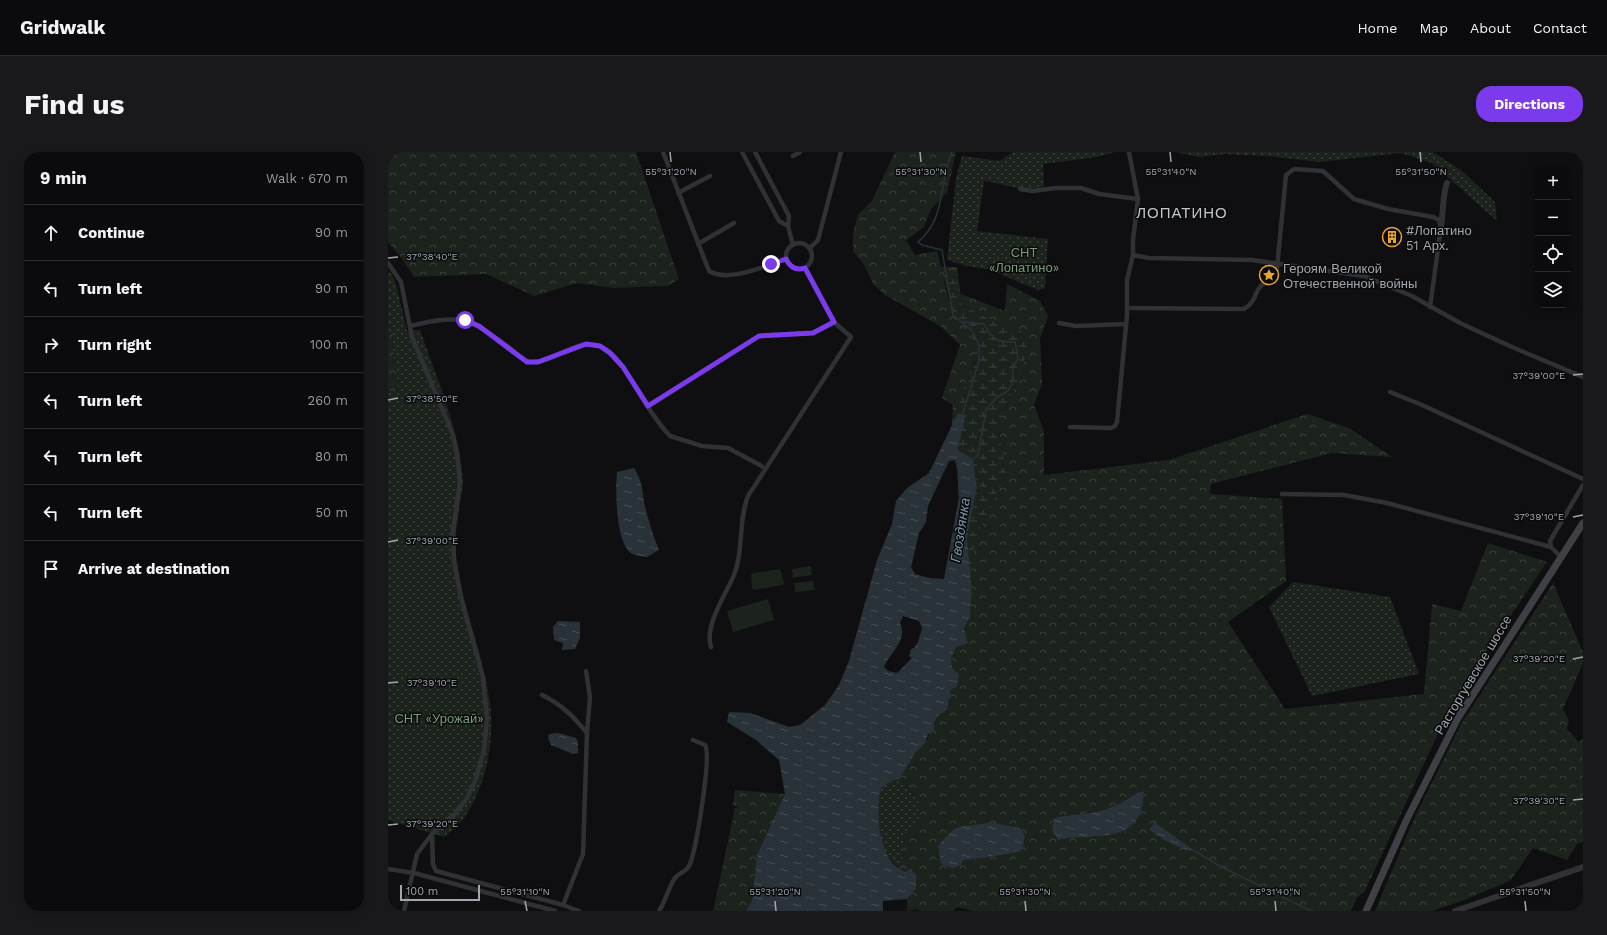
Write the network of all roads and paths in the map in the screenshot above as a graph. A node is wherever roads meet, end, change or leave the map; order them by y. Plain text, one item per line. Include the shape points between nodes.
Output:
1 (663, 152) edge
2 (742, 152) edge
3 (755, 152) edge
4 (800, 152) edge
5 (841, 152) edge
6 (1129, 152) edge
7 (793, 156) dead end
8 (710, 176) dead end
9 (1447, 183) dead end
10 (1020, 189) dead end
11 (678, 193) junction
12 (1138, 199) junction
13 (734, 223) dead end
14 (788, 226) junction
15 (1441, 227) junction
16 (698, 244) junction
17 (793, 244) junction
18 (810, 248) junction
19 (1133, 255) junction
20 (786, 259) junction
21 (388, 263) edge
22 (1279, 263) junction
23 (805, 268) junction
24 (1430, 307) junction
25 (1127, 308) junction
26 (834, 322) junction
27 (1059, 323) dead end
28 (1126, 324) junction
29 (410, 326) junction
30 (1583, 377) edge
31 (1390, 392) dead end
32 (648, 406) junction
33 (1070, 427) dead end
34 (765, 469) junction
35 (1583, 479) edge
36 (1583, 484) edge
37 (1282, 494) dead end
38 (1583, 523) edge
39 (1551, 548) junction
40 (1562, 557) junction
41 (710, 647) dead end
42 (586, 671) dead end
43 (542, 695) dead end
44 (587, 733) junction
45 (693, 740) dead end
46 (432, 834) junction
47 (1583, 867) edge
48 (388, 869) edge
49 (414, 873) junction
50 (563, 905) junction
51 (404, 911) edge
52 (555, 911) edge
53 (579, 911) edge
54 (659, 911) edge
55 (1366, 911) edge
56 (1455, 911) edge

1 - 11 street
2 - 14 street via 779,221
3 - 14 street via 789,216
4 - 7 street
5 - 18 street via 818,240
6 - 12 street
8 - 11 street
9 - 15 street
10 - 12 street via 1033,191 1081,188 1100,194
11 - 16 street
12 - 19 street via 1132,240
13 - 16 street
14 - 17 street
15 - 22 street via 1439,220 1433,217 1388,209 1354,199 1323,171 1294,168 1286,175
15 - 24 street
16 - 20 street via 709,271 714,274 740,274
17 - 18 street via 804,244
17 - 20 street via 787,250
18 - 23 street via 811,262
19 - 22 street via 1149,258
19 - 25 street via 1127,280
20 - 23 street via 792,267
21 - 29 street via 402,284
22 - 24 street via 1364,276
22 - 25 street via 1276,278 1266,281 1259,287 1251,305 1244,309
23 - 26 street
24 - 30 street
25 - 28 street
26 - 32 street via 813,333 759,336
26 - 34 street via 851,337
27 - 28 street via 1076,326
28 - 33 street via 1115,426
29 - 32 street via 452,318 465,320 479,326 527,362 538,362 586,344 600,346 623,367
29 - 46 street via 453,436 457,453 460,482 453,531 454,561 482,678 487,712 484,750 475,781 456,813
31 - 35 street
32 - 34 street via 670,436 702,446 728,448
34 - 41 street via 745,504 738,561 712,625
36 - 39 street via 1550,541
37 - 39 street via 1344,495 1387,503
38 - 40 main road, Расторгуевское шоссе
39 - 40 street
40 - 55 main road, Расторгуевское шоссе via 1458,718 1407,819
42 - 44 street via 590,696
43 - 44 street via 562,706
44 - 50 street via 583,854
45 - 54 street via 705,745 708,756 692,856 687,870 675,877
46 - 49 street via 417,854
46 - 50 street via 433,864 436,871
47 - 56 street
48 - 49 street
49 - 51 street
49 - 52 street
50 - 53 street

